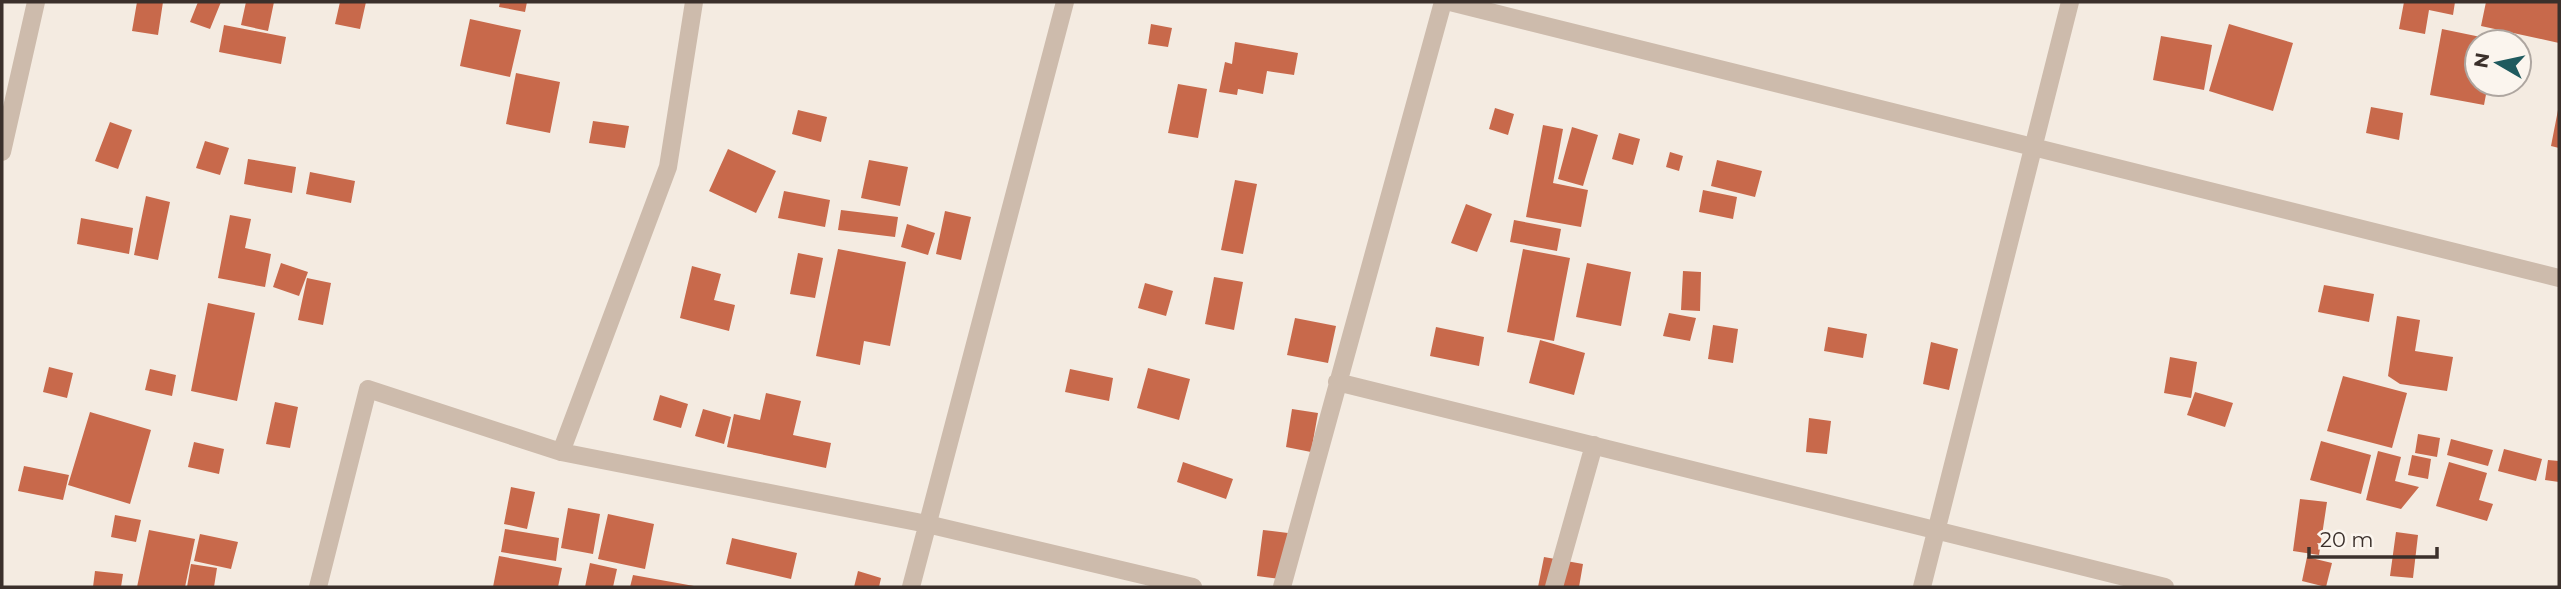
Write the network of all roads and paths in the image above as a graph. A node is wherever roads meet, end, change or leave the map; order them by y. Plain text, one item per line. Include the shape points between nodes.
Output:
1 (36, 2) edge
2 (694, 2) edge
3 (1065, 2) edge
4 (1443, 2) edge
5 (1450, 2) edge
6 (2070, 2) edge
7 (2034, 147) junction
8 (2, 152) edge
9 (2559, 278) edge
10 (1337, 382) junction
11 (1594, 445) junction
12 (561, 452) junction
13 (927, 524) junction
14 (1937, 530) junction
15 (318, 587) edge
16 (911, 587) edge
17 (1193, 587) edge
18 (1282, 587) edge
19 (1555, 587) edge
20 (1922, 587) edge
21 (2165, 587) edge

1 - 8 street
2 - 12 street via 668,167
3 - 13 street
4 - 10 street
5 - 7 street
6 - 7 street
7 - 9 street
7 - 14 street
10 - 11 street
10 - 18 street
11 - 14 street
11 - 19 street
12 - 13 street
12 - 15 street via 368,389
13 - 16 street
13 - 17 street
14 - 20 street
14 - 21 street

